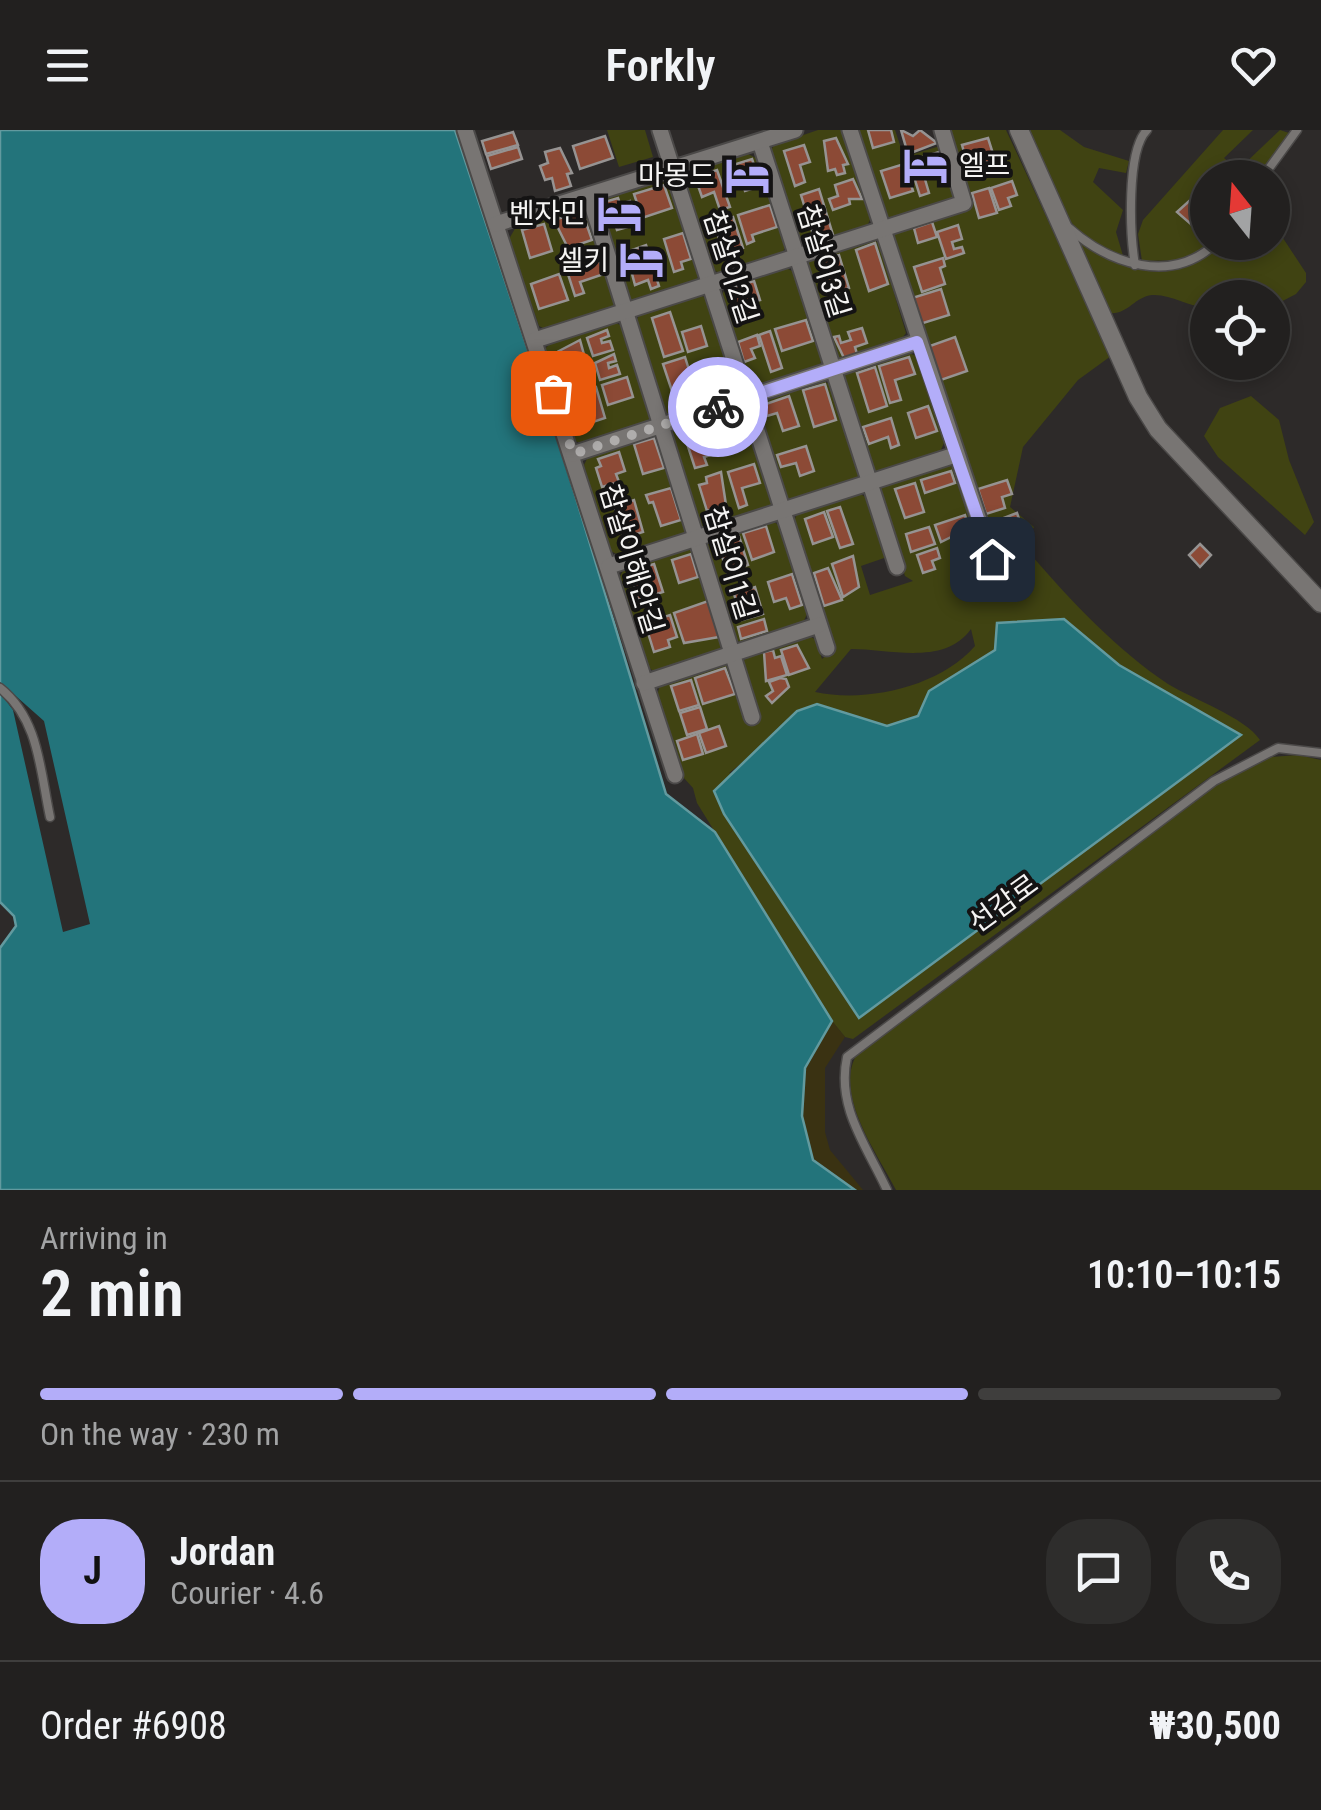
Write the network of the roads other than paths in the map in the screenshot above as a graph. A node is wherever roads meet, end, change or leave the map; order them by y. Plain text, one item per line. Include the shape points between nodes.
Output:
1 (465, 130) edge
2 (660, 130) edge
3 (795, 130) edge
4 (850, 130) edge
5 (942, 130) edge
6 (1020, 130) edge
7 (1147, 130) edge
8 (1297, 130) edge
9 (760, 142) junction
10 (1275, 160) edge
11 (673, 169) junction
12 (589, 195) junction
13 (1061, 220) junction
14 (496, 224) junction
15 (881, 230) junction
16 (796, 257) junction
17 (1190, 260) edge
18 (1136, 265) junction
19 (710, 284) junction
20 (625, 312) junction
21 (535, 340) junction
22 (917, 342) junction
23 (831, 370) junction
24 (747, 398) junction
25 (662, 424) junction
26 (573, 454) junction
27 (955, 455) junction
28 (869, 484) junction
29 (782, 511) junction
30 (698, 538) junction
31 (992, 559) dead end
32 (610, 566) junction
33 (897, 566) dead end
34 (1321, 604) edge
35 (819, 626) junction
36 (827, 648) dead end
37 (734, 654) junction
38 (644, 683) junction
39 (0, 688) edge
40 (752, 717) dead end
41 (1321, 754) edge
42 (675, 775) dead end
43 (50, 817) dead end
44 (887, 1190) edge

1 - 14 street, 참살이해안길
2 - 11 street, 참살이2길
3 - 9 street
4 - 15 street
5 - 15 street via 964,202
6 - 13 street
7 - 18 lane via 1138,138 1131,210
8 - 10 lane
9 - 11 street
9 - 16 street, 참살이3길
11 - 12 street
11 - 19 street, 참살이2길
12 - 14 street
12 - 20 street, 참살이1길
13 - 18 lane via 1091,246
13 - 34 street via 1138,397 1158,428
14 - 21 street, 참살이해안길
15 - 16 street
15 - 22 street
16 - 19 street
16 - 23 street, 참살이3길
17 - 18 lane
19 - 20 street
19 - 24 street, 참살이2길
20 - 21 street
20 - 25 street, 참살이1길
21 - 26 street, 참살이해안길
22 - 23 street
22 - 27 street
23 - 24 street
23 - 28 street, 참살이3길
24 - 25 street
24 - 29 street, 참살이2길
25 - 26 street
25 - 30 street, 참살이1길
26 - 32 street, 참살이해안길
27 - 28 street
27 - 31 street
28 - 29 street
28 - 33 street, 참살이3길
29 - 30 street
29 - 35 street, 참살이2길
30 - 32 street
30 - 37 street, 참살이1길
32 - 38 street, 참살이해안길
35 - 36 street, 참살이2길
35 - 37 street
37 - 38 street
37 - 40 street, 참살이1길
38 - 42 street, 참살이해안길
39 - 43 lane via 27,716
41 - 44 lane, 선감로 via 1278,748 1214,781 847,1057 850,1115

